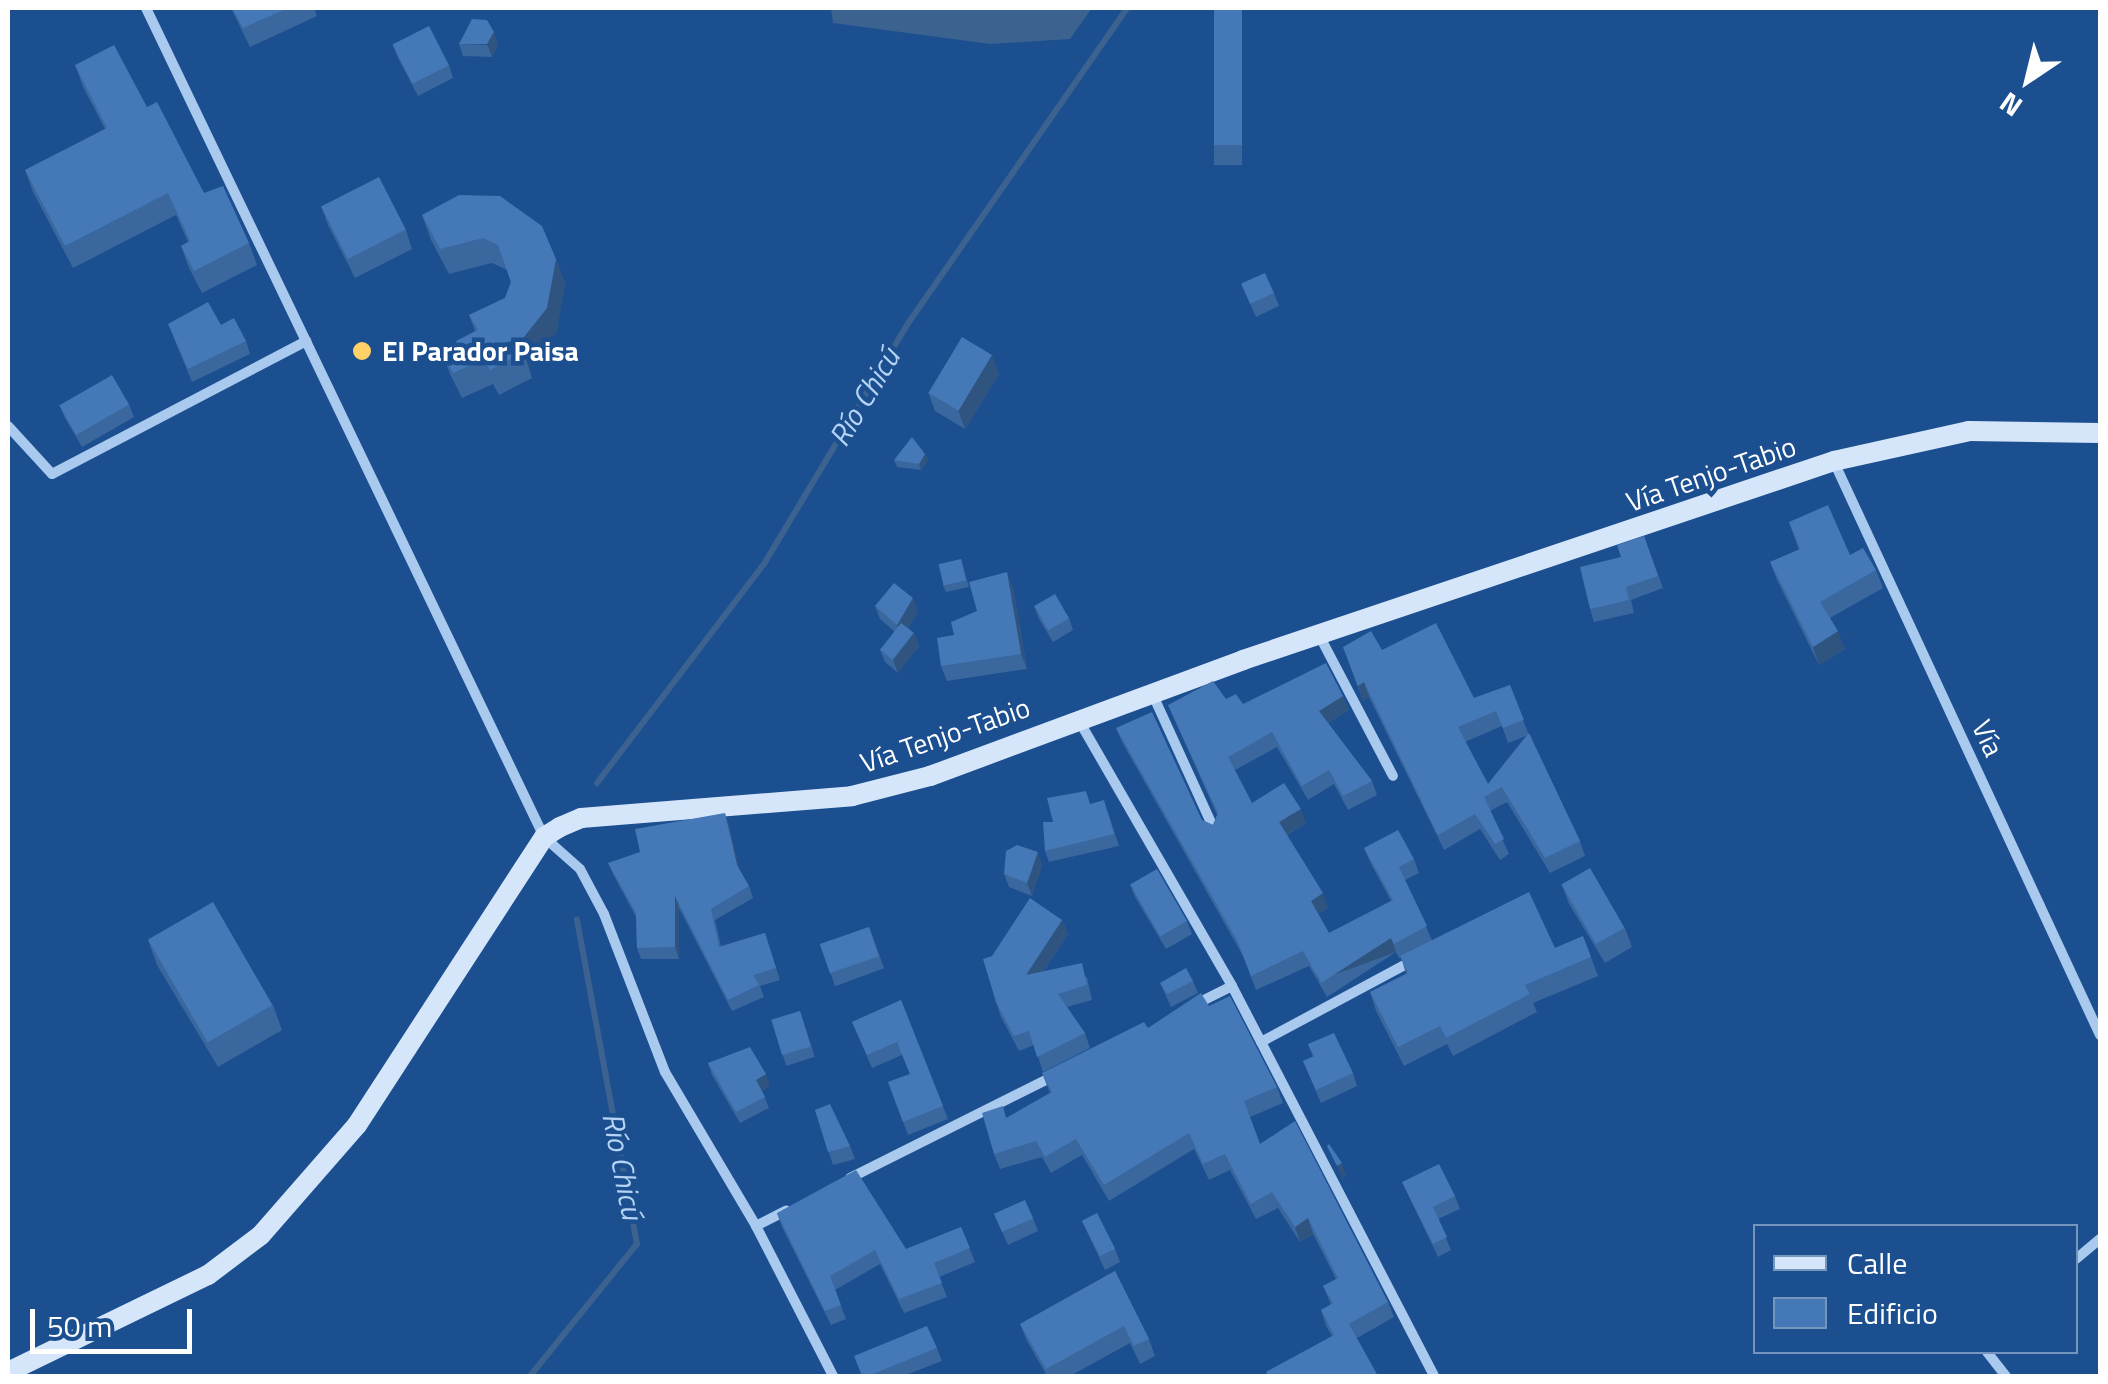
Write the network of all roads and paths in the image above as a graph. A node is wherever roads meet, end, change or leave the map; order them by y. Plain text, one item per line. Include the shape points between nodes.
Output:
1 (146, 8) edge
2 (306, 341) junction
3 (8, 426) edge
4 (2100, 433) edge
5 (1834, 461) junction
6 (1319, 635) junction
7 (1152, 692) junction
8 (1078, 718) junction
9 (1394, 776) dead end
10 (1215, 831) edge
11 (544, 837) junction
12 (1420, 957) edge
13 (1232, 986) junction
14 (1179, 1013) edge
15 (2100, 1034) edge
16 (1261, 1042) junction
17 (1073, 1066) edge
18 (844, 1182) edge
19 (791, 1208) edge
20 (756, 1226) junction
21 (2100, 1239) edge
22 (2078, 1256) edge
23 (1989, 1354) edge
24 (8, 1372) edge
25 (833, 1376) edge
26 (1434, 1376) edge
27 (2006, 1376) edge

1 - 2 street
2 - 3 street via 52,474
2 - 11 street
4 - 5 main road, Vía Tenjo-Tabio via 1970,431
5 - 6 main road, Vía Tenjo-Tabio
5 - 15 street, Vía
6 - 7 main road, Vía Tenjo-Tabio
6 - 9 street
7 - 8 main road, Vía Tenjo-Tabio
7 - 10 street
8 - 11 main road, Vía Tenjo-Tabio via 930,776 852,796 581,818
8 - 13 street
11 - 20 street via 580,868 664,1072
11 - 24 main road via 358,1126 261,1235 208,1276
12 - 16 street
13 - 14 street
13 - 16 street
16 - 26 street
17 - 18 street
19 - 20 street
20 - 25 street
21 - 22 street
23 - 27 street

